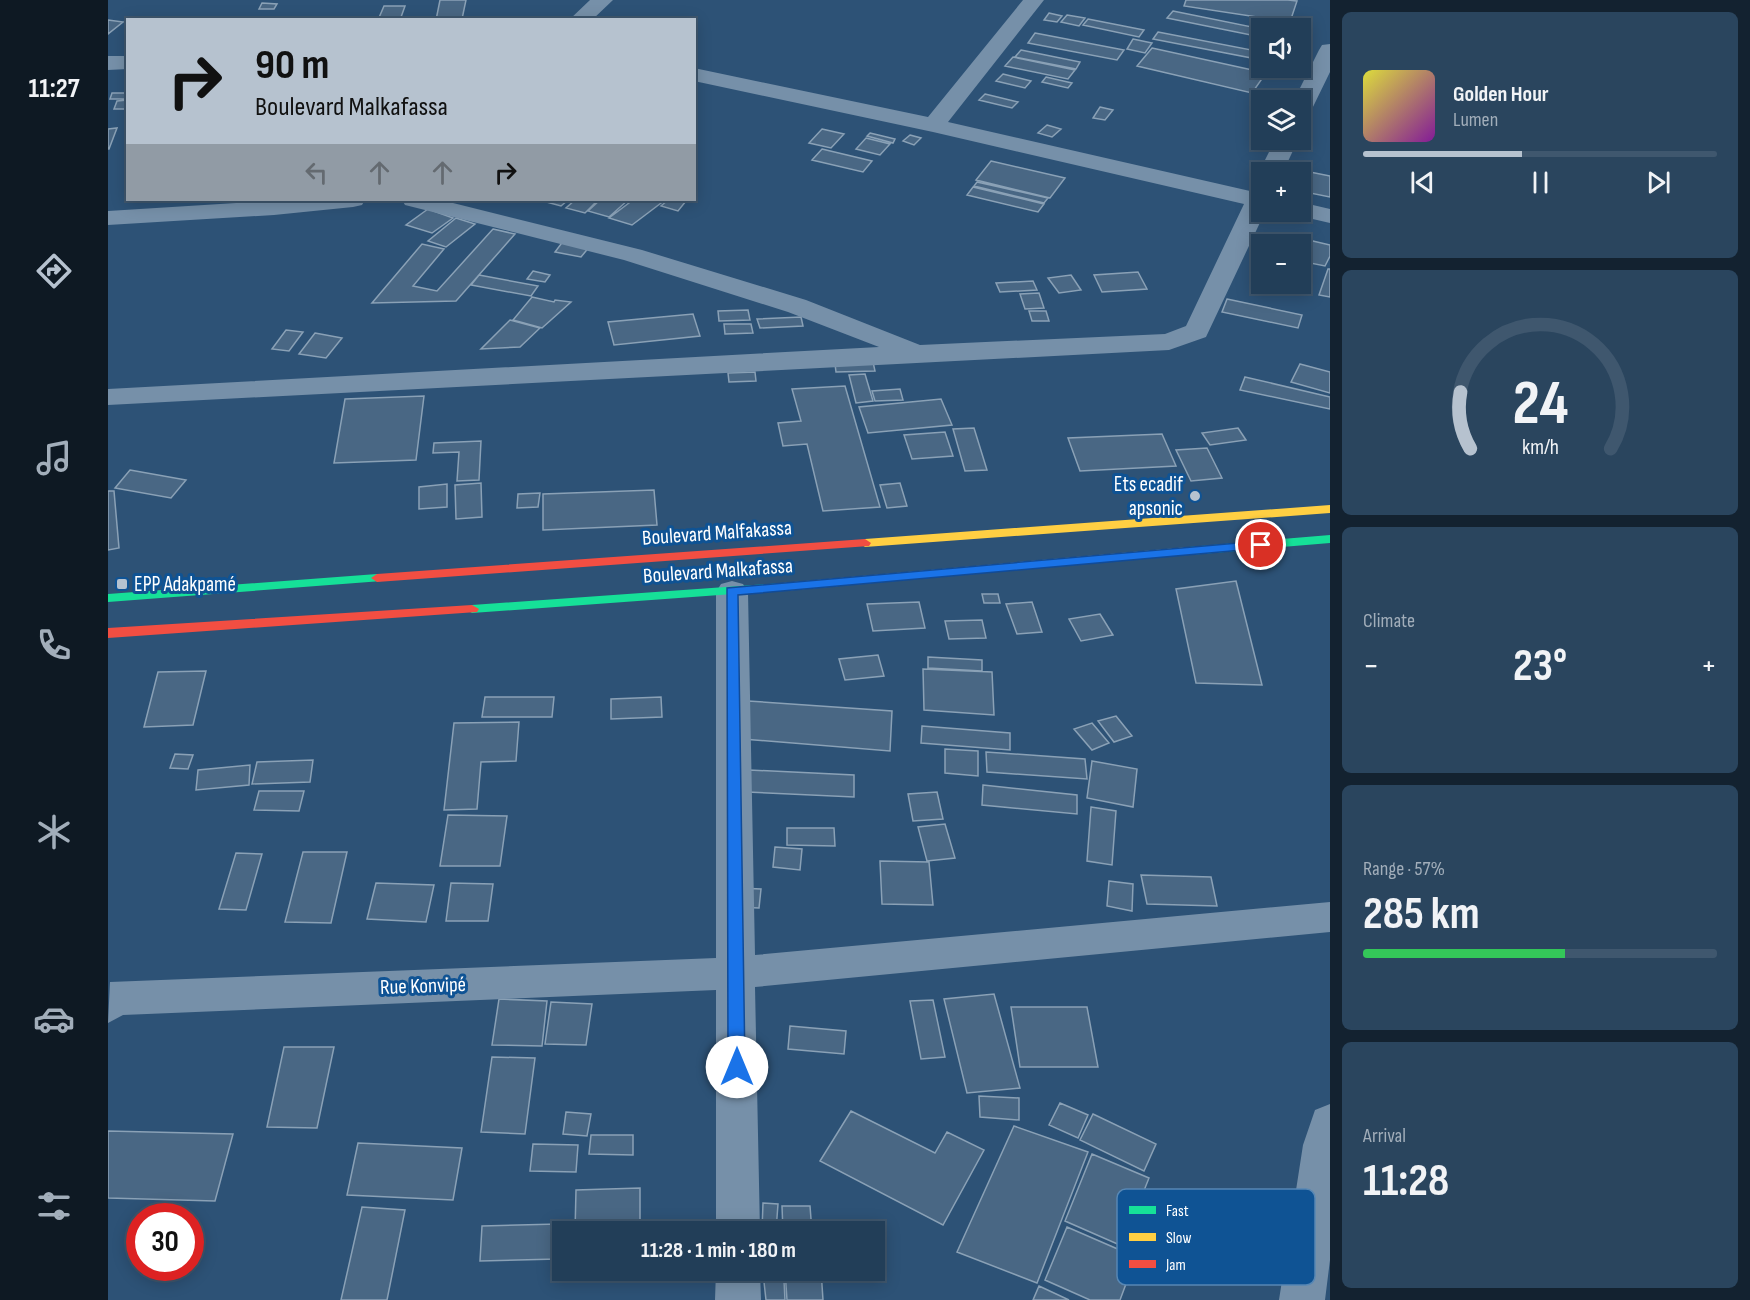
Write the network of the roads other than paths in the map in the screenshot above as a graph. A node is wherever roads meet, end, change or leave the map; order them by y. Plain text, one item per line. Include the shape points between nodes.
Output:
1 (603, 0) edge
2 (1034, 0) edge
3 (581, 18) edge
4 (1330, 50) edge
5 (126, 62) edge
6 (108, 63) edge
7 (696, 74) edge
8 (1310, 90) edge
9 (933, 125) junction
10 (1251, 195) edge
11 (343, 201) edge
12 (418, 201) edge
13 (1311, 212) edge
14 (1251, 216) edge
15 (1330, 216) edge
16 (108, 218) edge
17 (920, 353) junction
18 (108, 397) edge
19 (1330, 509) edge
20 (1330, 539) edge
21 (732, 592) junction
22 (108, 598) edge
23 (108, 633) edge
24 (1330, 917) edge
25 (736, 973) junction
26 (109, 1003) edge
27 (1328, 1138) edge
28 (1315, 1219) edge
29 (738, 1221) edge
30 (738, 1281) edge
31 (1304, 1285) edge
32 (738, 1300) edge
33 (1302, 1300) edge

1 - 3 street
2 - 9 street
4 - 8 street
5 - 6 street
7 - 9 street
9 - 10 street
11 - 16 street
12 - 17 street via 686,271 797,306
13 - 15 street
14 - 17 street via 1197,331 1169,342 1134,346
17 - 18 street
19 - 22 main road, Boulevard Malfakassa
20 - 21 main road, Boulevard Malkafassa
21 - 23 main road, Boulevard Malkafassa
21 - 25 street
24 - 25 street, Rue Konvipé
25 - 26 street, Rue Konvipé
25 - 29 street
27 - 28 street
30 - 32 street
31 - 33 street

